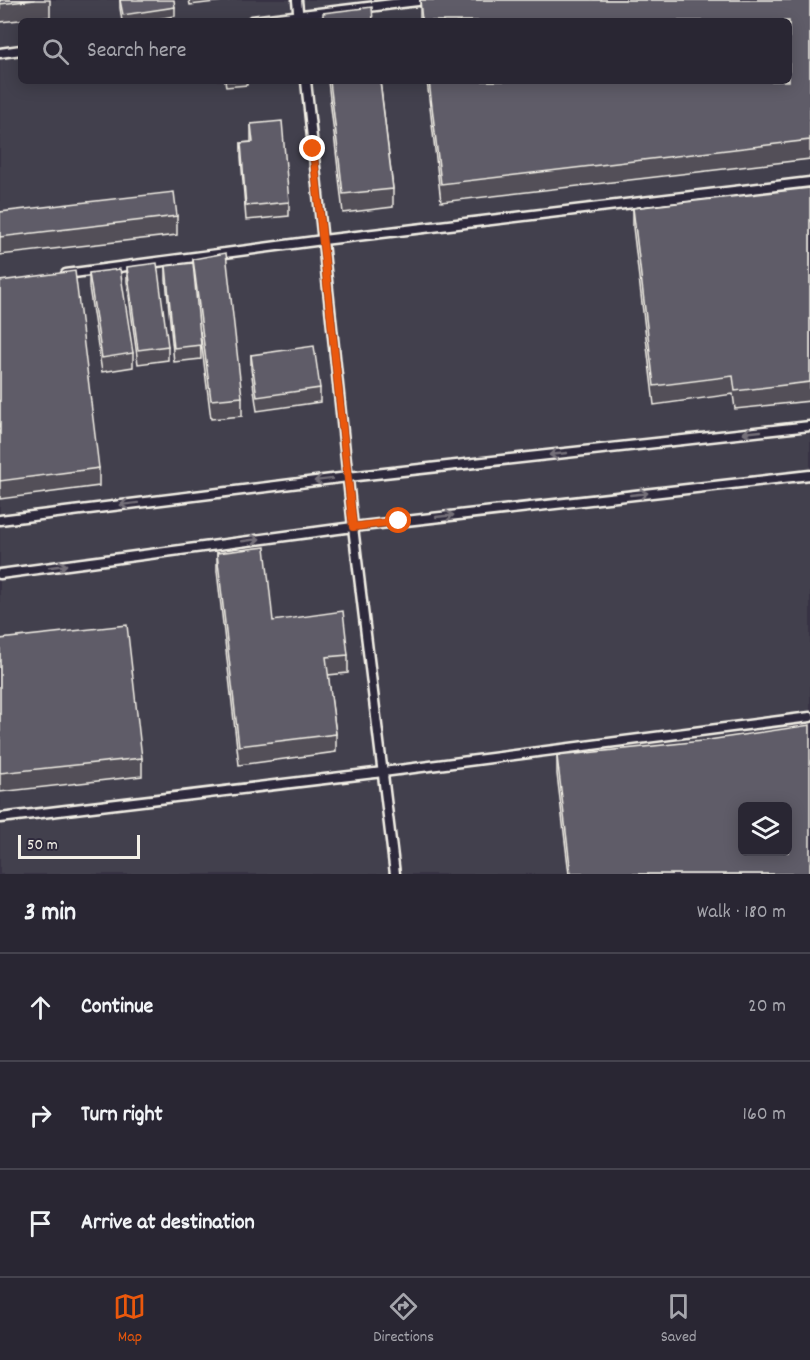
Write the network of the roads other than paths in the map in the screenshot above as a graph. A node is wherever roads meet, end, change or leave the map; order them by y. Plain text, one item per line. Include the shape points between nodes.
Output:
1 (297, 0) edge
2 (426, 0) edge
3 (299, 18) edge
4 (18, 50) edge
5 (0, 53) edge
6 (306, 84) edge
7 (810, 182) edge
8 (322, 240) junction
9 (58, 275) edge
10 (810, 426) edge
11 (810, 475) edge
12 (348, 477) junction
13 (0, 520) edge
14 (353, 527) junction
15 (0, 573) edge
16 (810, 717) edge
17 (383, 772) junction
18 (0, 818) edge
19 (395, 874) edge

1 - 3 lane
2 - 3 lane
4 - 5 lane
6 - 8 lane
7 - 8 lane
8 - 9 lane
8 - 12 lane
10 -> 12 lane
14 -> 11 lane
12 -> 13 lane
12 - 14 lane
15 -> 14 lane
14 - 17 lane
16 - 17 lane
17 - 18 lane
17 - 19 lane

